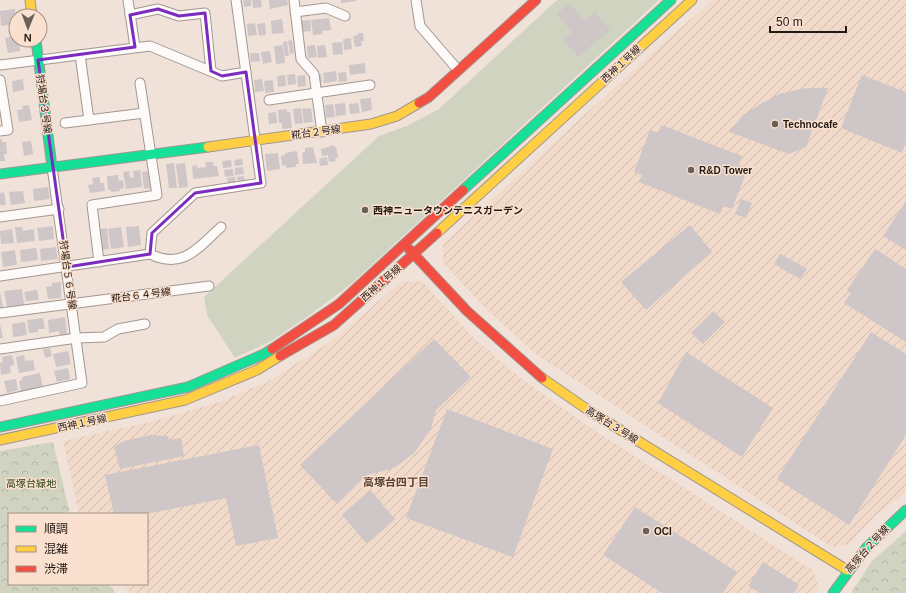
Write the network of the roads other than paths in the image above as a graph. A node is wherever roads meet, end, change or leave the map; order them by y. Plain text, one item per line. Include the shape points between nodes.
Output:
1 (128, 0) edge
2 (236, 0) edge
3 (294, 0) edge
4 (416, 0) edge
5 (536, 0) edge
6 (671, 0) edge
7 (692, 0) edge
8 (295, 12) junction
9 (130, 15) junction
10 (345, 16) dead end
11 (135, 47) junction
12 (37, 48) edge
13 (80, 55) junction
14 (38, 60) junction
15 (0, 65) edge
16 (458, 70) junction
17 (211, 71) junction
18 (246, 72) junction
19 (0, 80) edge
20 (140, 84) dead end
21 (370, 85) dead end
22 (316, 94) junction
23 (270, 100) dead end
24 (144, 113) junction
25 (89, 120) junction
26 (65, 123) dead end
27 (4, 131) edge
28 (322, 132) junction
29 (255, 140) junction
30 (150, 154) junction
31 (52, 167) junction
32 (0, 174) edge
33 (58, 209) junction
34 (0, 217) edge
35 (221, 227) dead end
36 (405, 245) junction
37 (150, 254) junction
38 (414, 254) junction
39 (99, 262) junction
40 (67, 267) junction
41 (0, 276) edge
42 (209, 286) dead end
43 (72, 303) junction
44 (0, 313) edge
45 (145, 324) dead end
46 (77, 338) junction
47 (0, 349) edge
48 (0, 401) edge
49 (0, 427) edge
50 (0, 440) edge
51 (906, 510) edge
52 (847, 570) junction
53 (833, 593) edge

1 - 9 street
2 - 18 street
3 - 8 street
4 - 16 street via 420,26
5 - 16 street, 糀台２号線
6 - 36 street, 西神１号線
7 - 38 street, 西神１号線
8 - 10 street via 326,8
8 - 22 street via 301,59 314,74
9 - 11 street
9 - 17 street via 158,10 179,16 205,13
11 - 13 street
11 - 17 street via 150,46
12 - 14 street, 狩場台３号線
13 - 14 street
13 - 25 street
14 - 15 street
14 - 31 street, 狩場台３号線
16 - 28 street, 糀台２号線 via 429,97 397,116 371,124
17 - 18 street via 222,76
18 - 29 street
19 - 27 street
20 - 24 street
21 - 22 street
22 - 23 street
22 - 28 street
24 - 25 street
24 - 30 street
25 - 26 street
28 - 29 street, 糀台２号線
29 - 30 street, 糀台２号線
29 - 37 street via 261,183 195,193 152,233
30 - 31 street, 糀台２号線
30 - 39 street via 157,195 92,205
31 - 32 street, 糀台２号線
31 - 33 street, 狩場台５６号線
33 - 34 street
33 - 40 street, 狩場台５６号線
35 - 37 street via 190,256 162,260
36 - 38 street, 高塚台３号線
36 - 49 street, 西神１号線 via 339,304 264,354 188,387
37 - 39 street
38 - 50 street, 西神１号線 via 334,325 257,370 185,400
38 - 52 street, 高塚台３号線 via 467,311 550,382 588,410
39 - 40 street
40 - 41 street
40 - 43 street, 狩場台５６号線
42 - 43 street, 糀台６４号線
43 - 44 street, 糀台６４号線
43 - 46 street, 狩場台５６号線
45 - 46 street via 118,328 104,337
46 - 47 street
46 - 48 street, 狩場台５６号線 via 82,383
51 - 52 street, 高塚台２号線 via 880,531
52 - 53 street, 高塚台２号線

